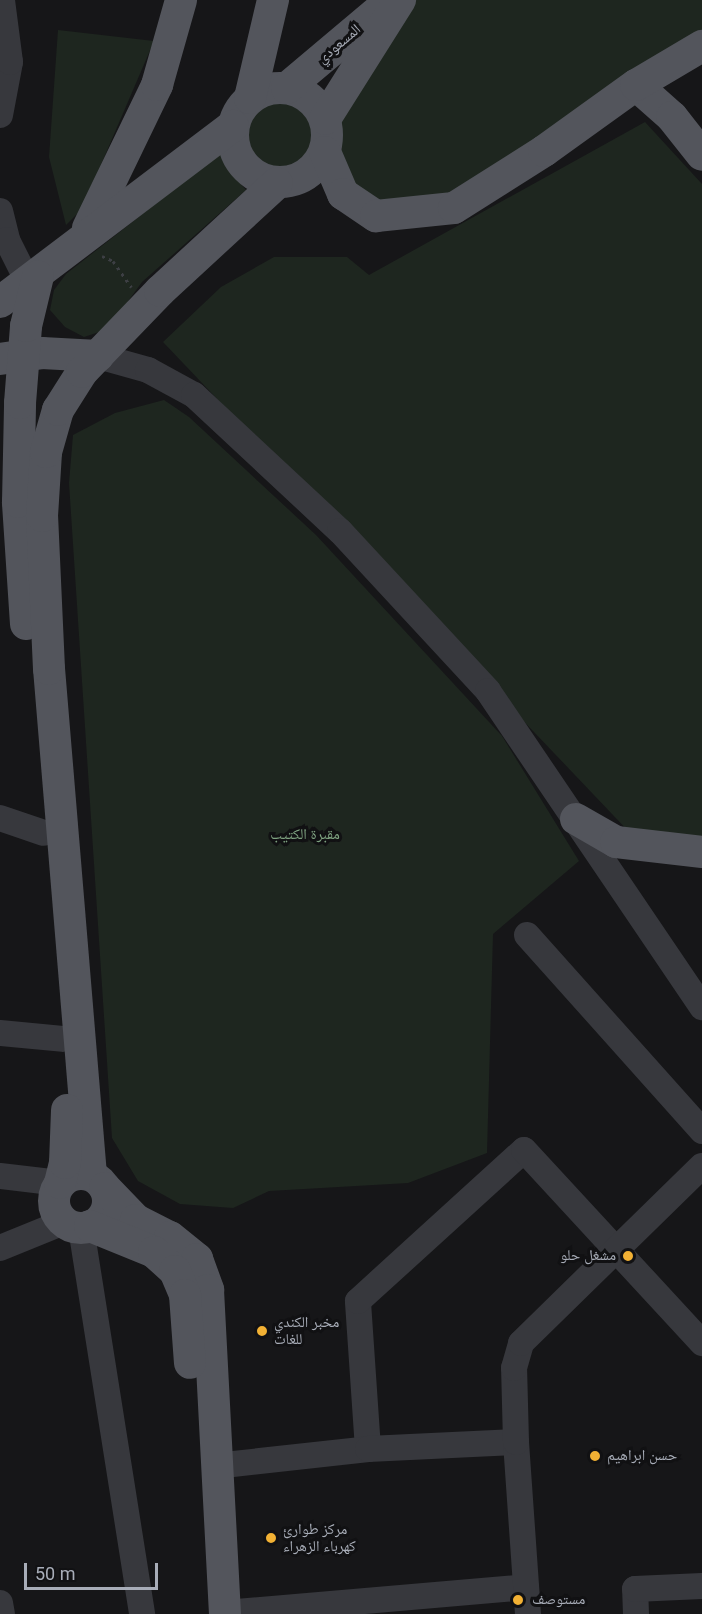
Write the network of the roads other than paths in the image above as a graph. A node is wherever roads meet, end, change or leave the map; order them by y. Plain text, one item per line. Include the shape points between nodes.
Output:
1 (2, 0) edge
2 (181, 0) edge
3 (273, 0) edge
4 (391, 0) edge
5 (400, 0) edge
6 (702, 46) edge
7 (636, 85) junction
8 (287, 88) junction
9 (250, 98) junction
10 (0, 108) edge
11 (325, 119) junction
12 (233, 126) junction
13 (325, 152) junction
14 (702, 154) edge
15 (277, 183) junction
16 (0, 211) edge
17 (70, 250) junction
18 (32, 290) junction
19 (0, 302) edge
20 (62, 353) junction
21 (98, 356) junction
22 (11, 358) edge
23 (18, 502) junction
24 (0, 544) edge
25 (0, 818) edge
26 (576, 819) junction
27 (44, 833) junction
28 (702, 852) edge
29 (526, 935) dead end
30 (702, 1007) edge
31 (0, 1034) edge
32 (63, 1039) junction
33 (702, 1131) edge
34 (702, 1166) edge
35 (0, 1176) edge
36 (98, 1182) junction
37 (60, 1183) junction
38 (78, 1225) junction
39 (0, 1248) edge
40 (618, 1252) junction
41 (702, 1343) edge
42 (516, 1442) junction
43 (368, 1449) junction
44 (215, 1466) junction
45 (702, 1586) edge
46 (526, 1587) junction
47 (0, 1603) edge
48 (383, 1606) edge
49 (2, 1614) edge
50 (142, 1614) edge
51 (219, 1614) edge
52 (528, 1614) edge
53 (636, 1614) edge

1 - 10 street via 10,62
2 - 17 main road via 157,85 91,224
3 - 9 main road
4 - 8 main road, المسعودي
5 - 11 main road
6 - 7 main road
7 - 13 main road via 544,152 453,208 376,216 343,194
7 - 14 main road via 672,117
8 - 9 main road via 267,89
8 - 11 main road via 310,98
9 - 12 main road
11 - 13 main road
12 - 15 main road via 233,142 243,164 261,179
12 - 17 main road
13 - 15 main road via 306,175
15 - 21 main road
16 - 18 street via 7,240
17 - 18 main road
18 - 19 main road
18 - 20 main road via 43,334
18 - 22 main road
20 - 21 main road
20 - 22 main road
21 - 26 street via 148,370 194,395 340,531 488,691
21 - 36 main road via 58,410 42,481 50,681
22 - 23 main road
23 - 24 main road
23 - 27 main road
25 - 27 street
26 - 28 main road via 616,842
26 - 30 street
27 - 32 main road
29 - 33 street
31 - 32 street
32 - 37 main road via 68,1130
34 - 40 street
35 - 37 street
36 - 37 main road via 74,1174
36 - 38 main road via 106,1211
36 - 44 main road via 136,1220 170,1237 197,1259 208,1290
37 - 38 main road via 54,1207
38 - 39 street
38 - 50 street
38 - 51 main road via 154,1252 175,1271 185,1295
40 - 41 street
40 - 42 street via 521,1343 514,1368
40 - 43 street via 524,1150 358,1301
42 - 43 street
42 - 46 street
43 - 44 street
44 - 51 main road
45 - 53 street via 635,1589
46 - 48 street
46 - 52 street
47 - 49 street
48 - 51 street

